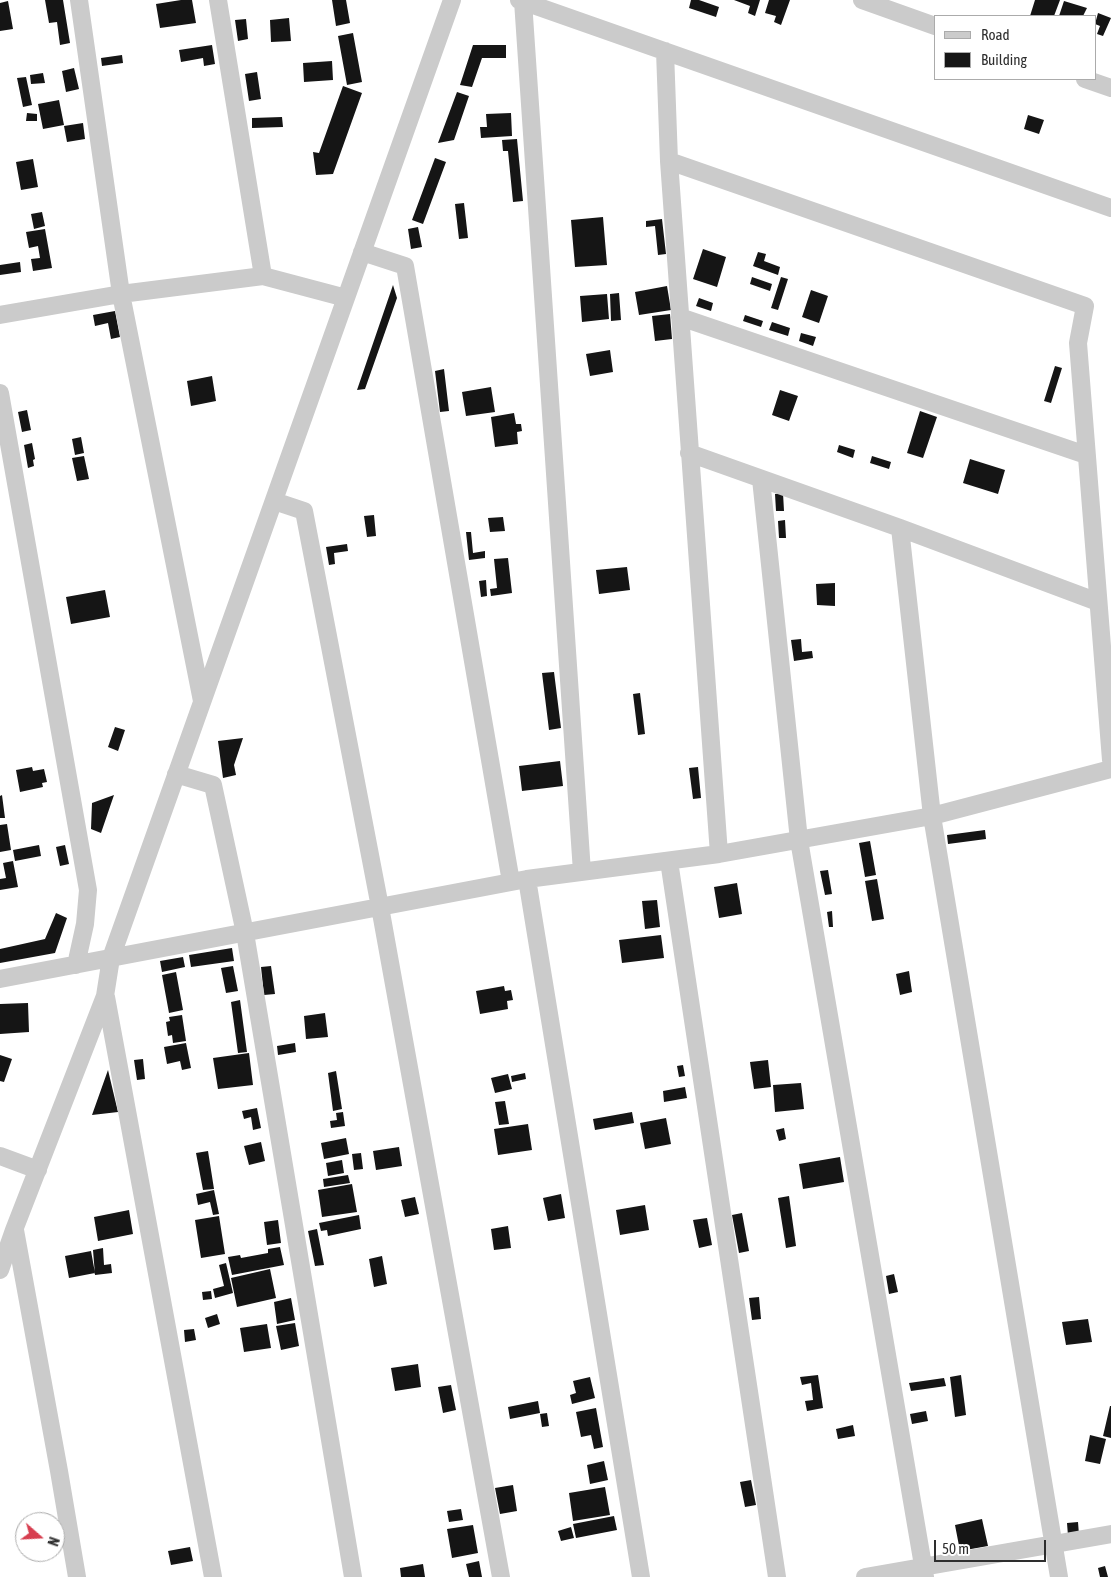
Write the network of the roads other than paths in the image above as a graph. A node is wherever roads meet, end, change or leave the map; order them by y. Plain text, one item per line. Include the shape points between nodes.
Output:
1 (79, 0) edge
2 (218, 0) edge
3 (452, 0) edge
4 (862, 0) edge
5 (521, 1) edge
6 (934, 26) edge
7 (666, 51) junction
8 (1088, 80) edge
9 (1111, 88) edge
10 (669, 161) junction
11 (1111, 208) edge
12 (362, 252) junction
13 (263, 276) junction
14 (121, 294) junction
15 (346, 298) junction
16 (0, 315) edge
17 (680, 317) junction
18 (0, 393) edge
19 (689, 453) junction
20 (1086, 454) junction
21 (761, 479) junction
22 (274, 501) junction
23 (900, 528) junction
24 (1098, 602) junction
25 (202, 702) junction
26 (1111, 760) edge
27 (1111, 769) edge
28 (176, 774) junction
29 (932, 816) junction
30 (799, 840) junction
31 (719, 854) junction
32 (668, 861) junction
33 (582, 872) junction
34 (519, 881) junction
35 (380, 907) junction
36 (244, 933) junction
37 (111, 958) junction
38 (76, 965) junction
39 (0, 979) edge
40 (105, 996) junction
41 (0, 1156) edge
42 (38, 1170) junction
43 (14, 1230) junction
44 (0, 1270) edge
45 (1111, 1534) edge
46 (1053, 1544) junction
47 (924, 1572) edge
48 (77, 1577) edge
49 (213, 1577) edge
50 (353, 1577) edge
51 (500, 1577) edge
52 (641, 1577) edge
53 (777, 1577) edge
54 (865, 1577) edge
55 (1059, 1577) edge

1 - 14 street
2 - 13 street
3 - 12 street
4 - 6 street
5 - 7 street
5 - 33 street
7 - 10 street
7 - 11 street
8 - 9 street
10 - 17 street
10 - 20 street via 1085,306 1078,343
12 - 15 street
12 - 34 street via 405,266
13 - 14 street
13 - 15 street
14 - 16 street
14 - 25 street
15 - 22 street
17 - 19 street
17 - 20 street
18 - 38 street via 88,890
19 - 21 street
19 - 31 street
20 - 24 street
21 - 23 street
21 - 30 street
22 - 25 street
22 - 35 street via 304,511
23 - 24 street
23 - 29 street
24 - 26 street
25 - 28 street
27 - 29 street
28 - 36 street via 214,785
28 - 37 street
29 - 30 street
29 - 46 street
30 - 31 street
30 - 47 street
31 - 32 street
32 - 33 street
32 - 53 street
33 - 34 street
34 - 35 street
34 - 52 street
35 - 36 street
35 - 51 street
36 - 37 street
36 - 50 street
37 - 38 street
37 - 40 street
38 - 39 street
40 - 42 street
40 - 49 street
41 - 42 street
42 - 43 street
43 - 44 street
43 - 48 street
45 - 46 street
46 - 47 street
46 - 55 street
47 - 54 street

